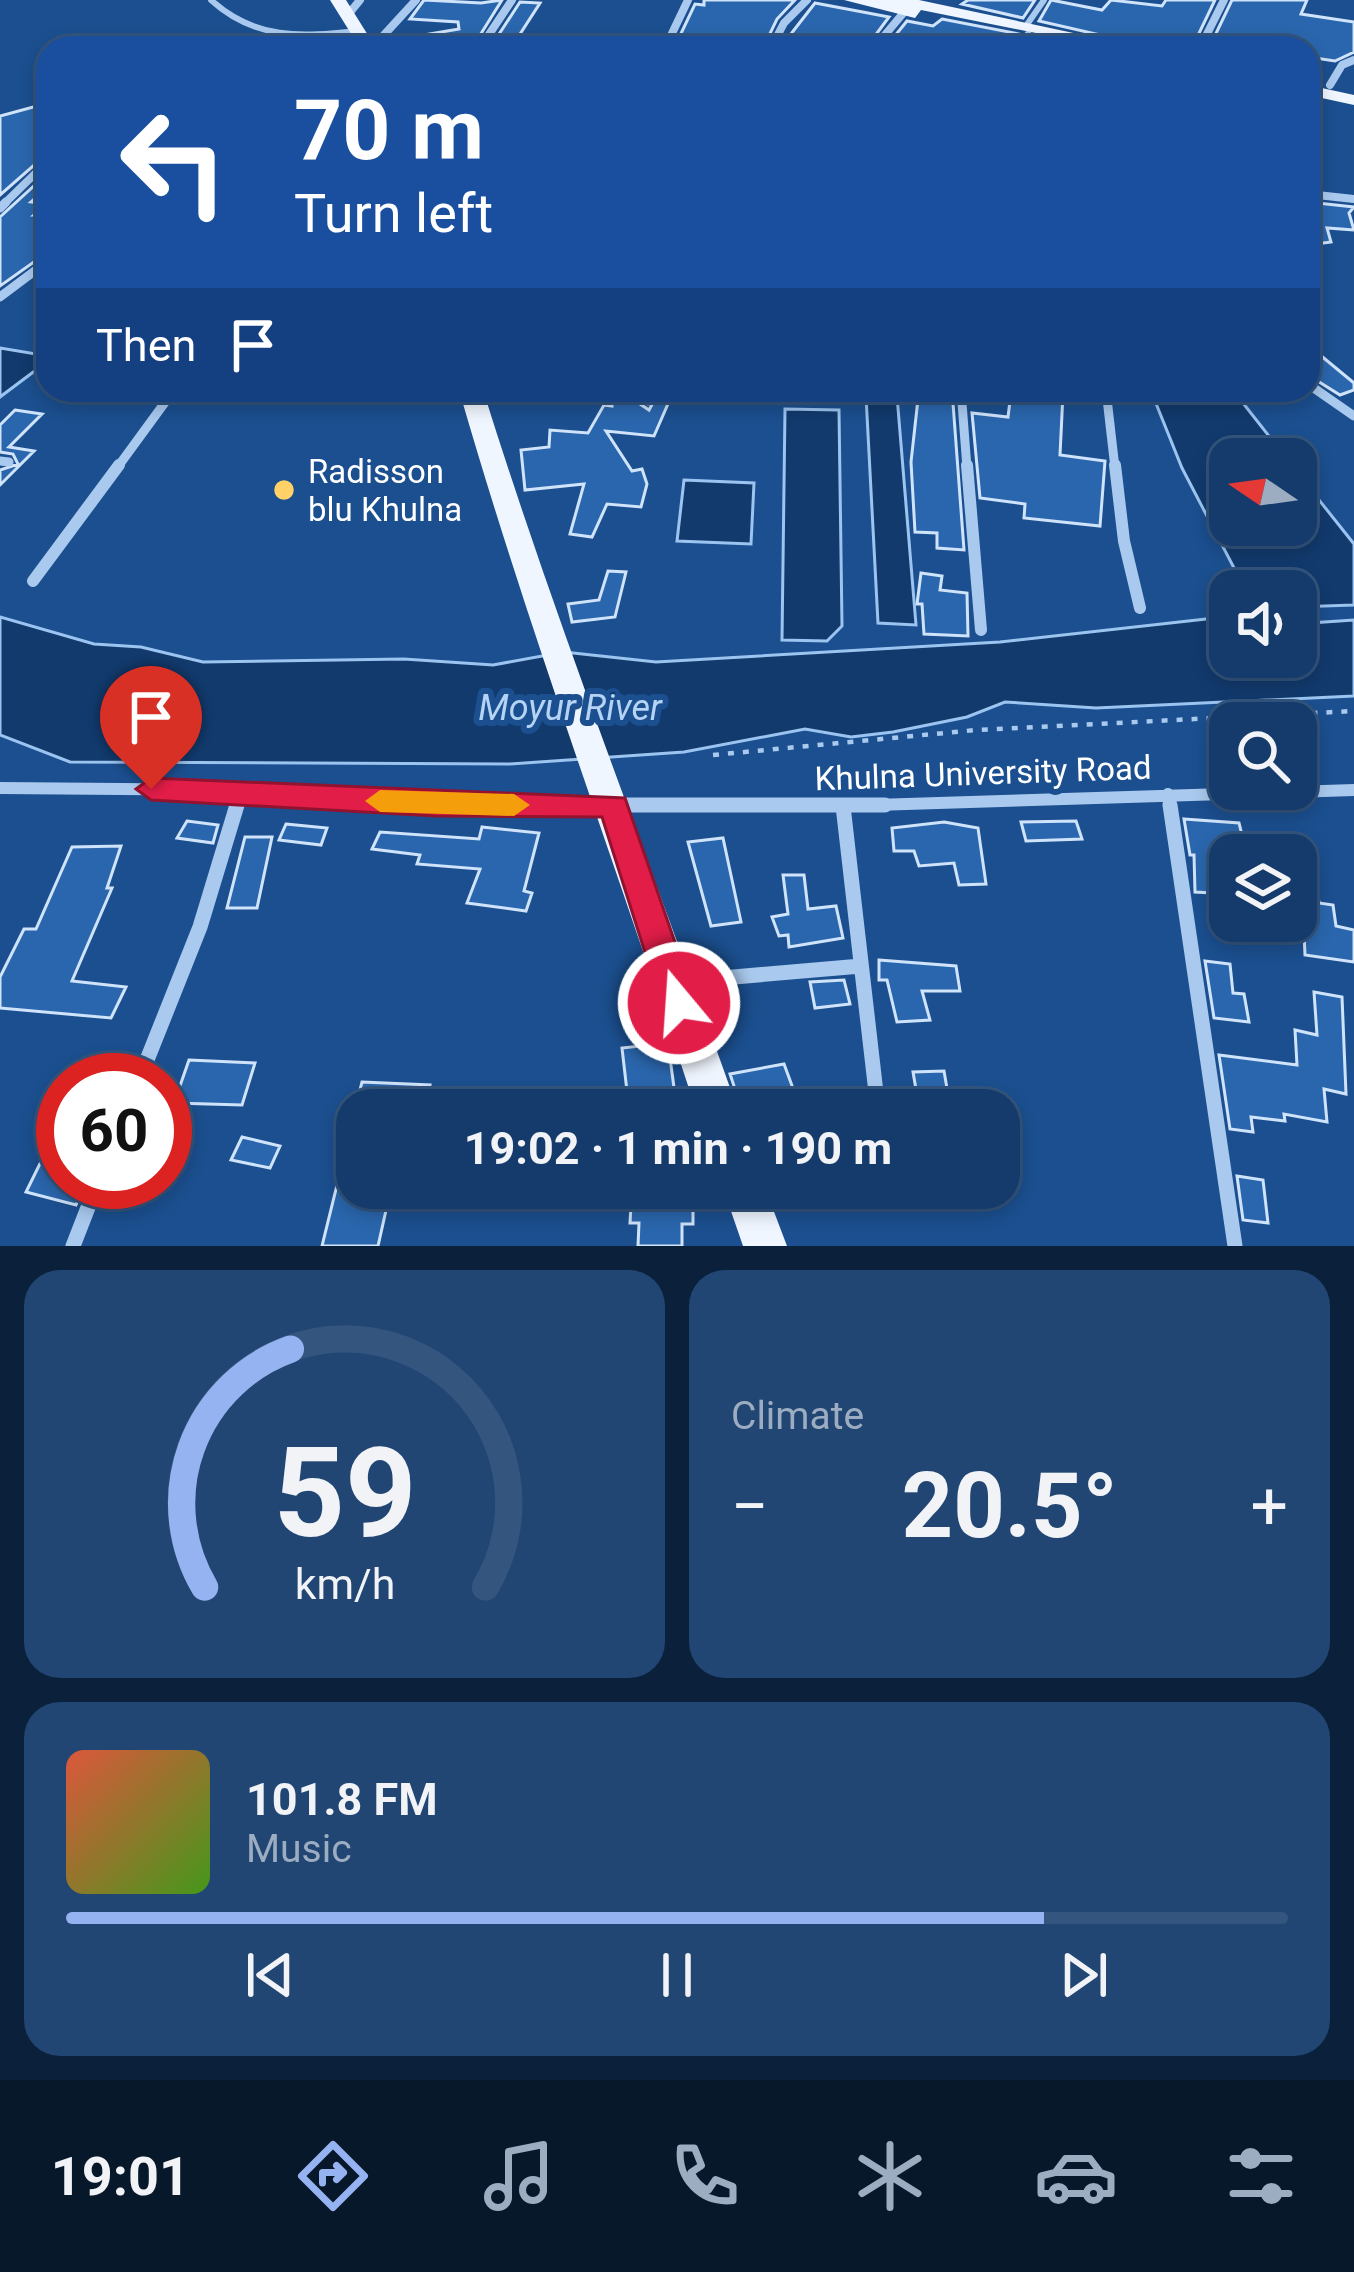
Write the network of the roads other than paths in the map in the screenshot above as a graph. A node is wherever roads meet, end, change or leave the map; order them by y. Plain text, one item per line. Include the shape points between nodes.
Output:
1 (211, 0) edge
2 (360, 0) edge
3 (416, 0) edge
4 (512, 0) edge
5 (688, 0) edge
6 (807, 0) edge
7 (852, 0) edge
8 (1044, 0) edge
9 (1224, 0) edge
10 (900, 6) edge
11 (347, 16) edge
12 (382, 36) edge
13 (488, 36) edge
14 (671, 36) edge
15 (777, 36) edge
16 (881, 36) edge
17 (1019, 36) edge
18 (1032, 36) edge
19 (1206, 36) edge
20 (1354, 60) edge
21 (1320, 83) edge
22 (1330, 85) junction
23 (1354, 89) edge
24 (1320, 93) edge
25 (1354, 100) edge
26 (36, 173) edge
27 (1320, 196) edge
28 (1354, 200) edge
29 (0, 208) edge
30 (36, 270) edge
31 (0, 297) edge
32 (1320, 392) edge
33 (165, 402) edge
34 (475, 402) edge
35 (962, 402) edge
36 (1107, 402) edge
37 (1354, 416) edge
38 (33, 581) dead end
39 (1140, 608) dead end
40 (981, 630) dead end
41 (0, 788) edge
42 (241, 790) junction
43 (1354, 790) edge
44 (609, 793) junction
45 (1168, 794) junction
46 (843, 806) junction
47 (861, 966) junction
48 (672, 982) junction
49 (150, 1053) edge
50 (710, 1089) edge
51 (876, 1089) edge
52 (87, 1209) edge
53 (752, 1209) edge
54 (73, 1246) edge
55 (765, 1246) edge
56 (1235, 1246) edge

1 - 11 lane via 243,28 273,36
2 - 11 street
3 - 12 street
4 - 13 street
5 - 14 street
6 - 15 street
7 - 10 main road
8 - 18 lane
9 - 19 street
10 - 16 street
10 - 17 main road
20 - 22 street
21 - 22 main road
22 - 23 main road
24 - 25 main road
26 - 29 street
27 - 28 street
30 - 31 street
32 - 37 street
33 - 38 street
34 - 44 main road via 518,550
35 - 40 street
36 - 39 street
41 - 42 street, Khulna University Road
42 - 44 street, Khulna University Road via 436,805
42 - 49 street via 200,927
43 - 45 street, Khulna University Road
44 - 46 street, Khulna University Road
44 - 48 main road
45 - 46 street, Khulna University Road
45 - 56 street
46 - 47 street
47 - 48 street
47 - 51 street
48 - 50 main road
52 - 54 street
53 - 55 main road

